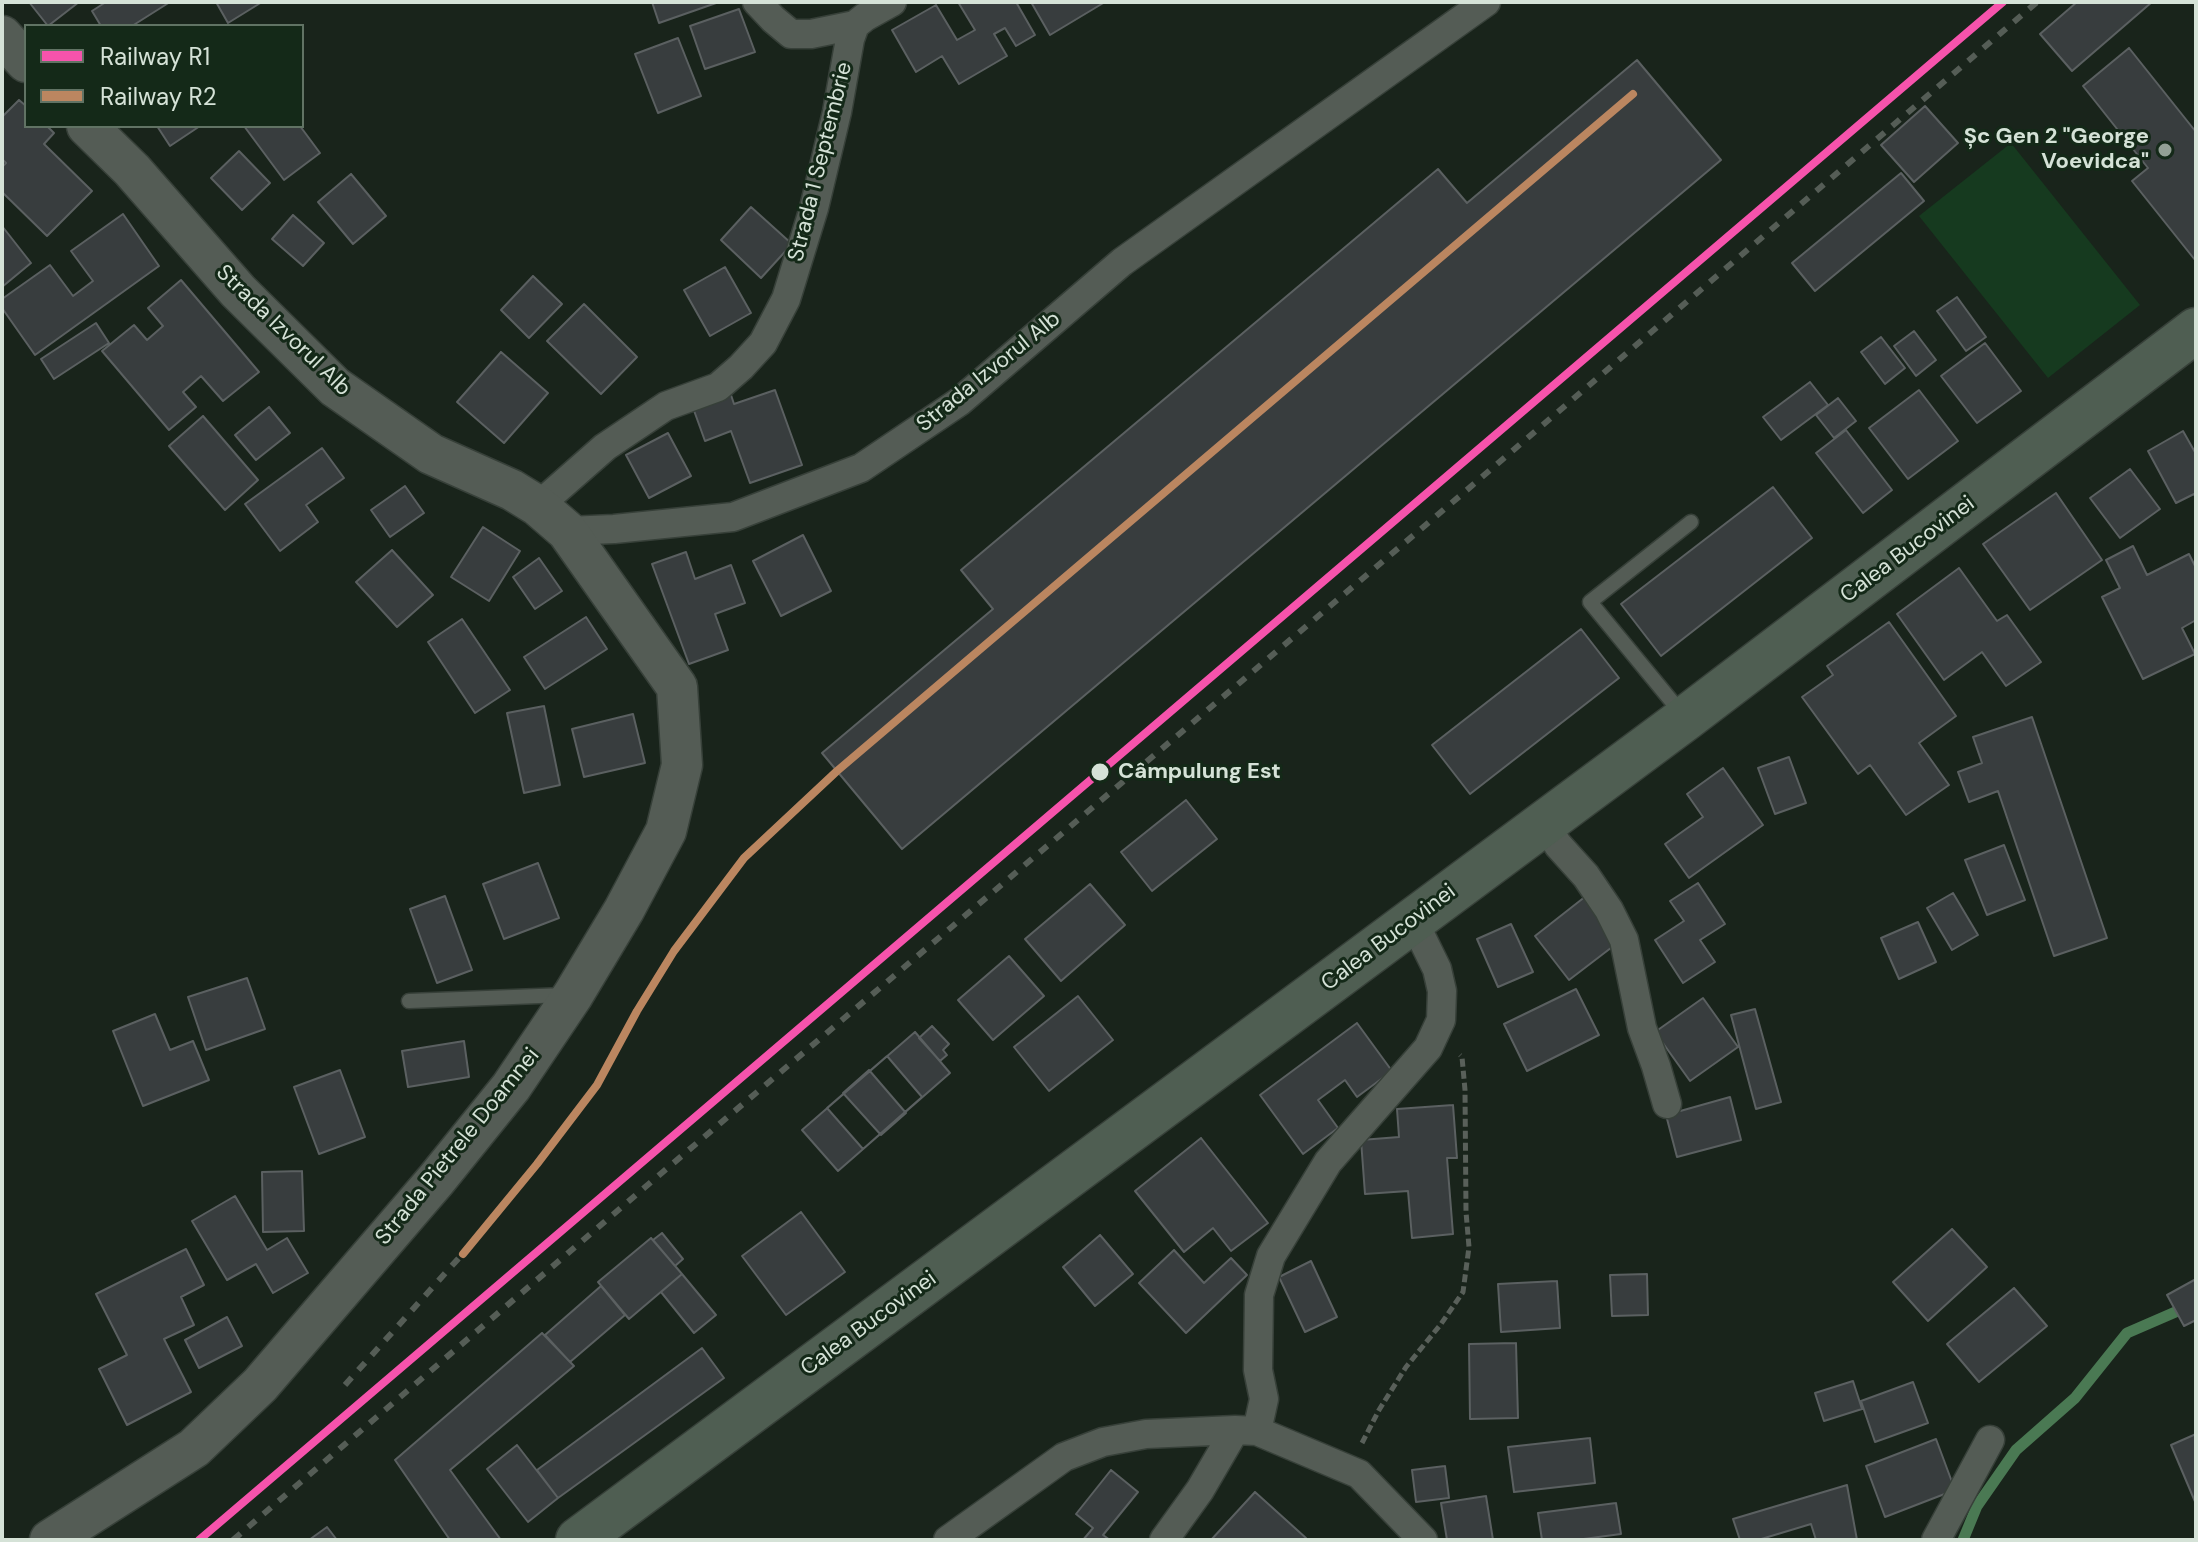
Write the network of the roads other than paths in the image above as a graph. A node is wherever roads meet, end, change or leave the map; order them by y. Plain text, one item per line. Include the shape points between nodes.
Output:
1 (757, 2) edge
2 (892, 2) edge
3 (1486, 2) edge
4 (855, 25) junction
5 (2, 36) edge
6 (24, 60) edge
7 (89, 128) edge
8 (2196, 330) edge
9 (552, 518) junction
10 (1691, 522) dead end
11 (1686, 718) junction
12 (1544, 823) junction
13 (1413, 920) junction
14 (573, 995) junction
15 (409, 1001) dead end
16 (1667, 1104) dead end
17 (1246, 1430) junction
18 (1990, 1440) dead end
19 (50, 1540) edge
20 (578, 1540) edge
21 (948, 1540) edge
22 (1164, 1540) edge
23 (1423, 1540) edge
24 (1936, 1540) edge

1 - 4 street via 791,34
2 - 4 street
3 - 9 street, Strada Izvorul Alb via 1122,262 959,402 861,468 733,517 614,529
4 - 9 street, Strada 1 Septembrie via 814,208 786,299 763,343 718,387 666,406 605,447
5 - 6 street
7 - 9 street, Strada Izvorul Alb via 238,291 335,387 431,454 512,490
8 - 11 highway, Calea Bucovinei
9 - 14 street, Strada Pietrele Doamnei via 677,687 682,765 666,831
10 - 11 lane via 1590,602
11 - 12 highway, Calea Bucovinei
12 - 13 highway, Calea Bucovinei
12 - 16 street via 1586,876 1624,940 1642,1028
13 - 17 street via 1437,969 1441,1020 1428,1048 1328,1162 1271,1256 1259,1295 1258,1370 1264,1399
13 - 20 highway, Calea Bucovinei
14 - 15 lane
14 - 19 street, Strada Pietrele Doamnei via 511,1087 260,1385 194,1448
17 - 21 street via 1146,1434 1103,1442 1064,1457
17 - 22 street
17 - 23 street via 1359,1474
18 - 24 street

